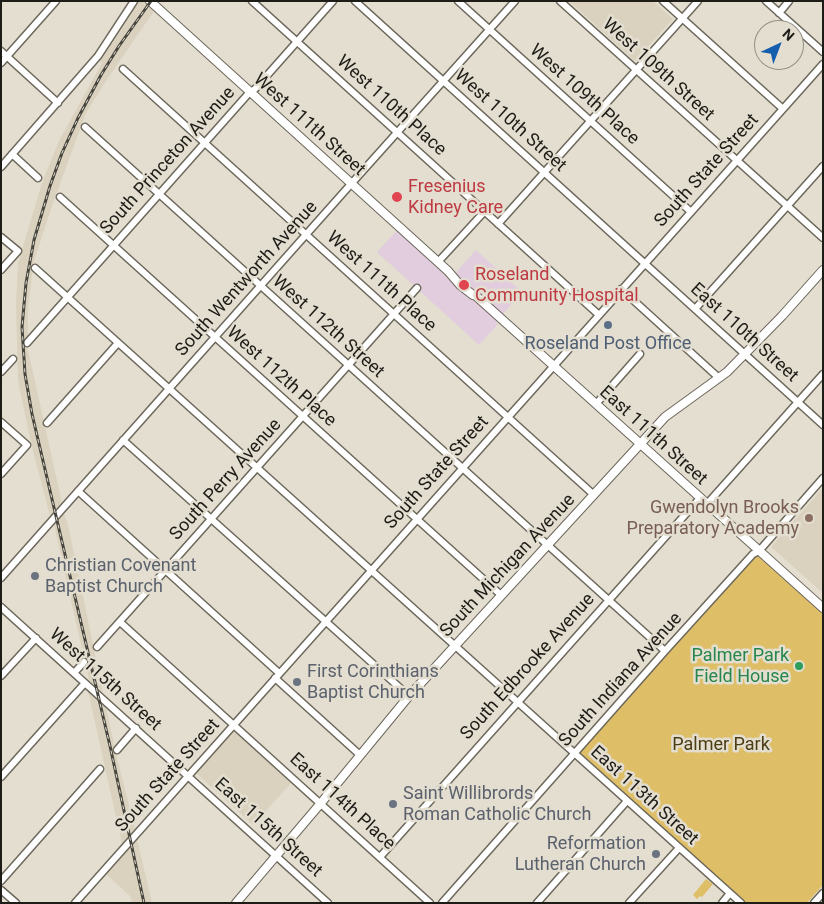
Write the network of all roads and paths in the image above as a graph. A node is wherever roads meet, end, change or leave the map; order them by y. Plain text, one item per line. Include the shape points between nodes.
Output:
1 (56, 1) edge
2 (134, 1) edge
3 (150, 1) edge
4 (252, 1) edge
5 (333, 1) edge
6 (355, 1) edge
7 (458, 1) edge
8 (515, 1) edge
9 (560, 1) edge
10 (663, 1) edge
11 (698, 1) edge
12 (766, 1) edge
13 (789, 1) edge
14 (779, 13) junction
15 (682, 18) junction
16 (489, 30) junction
17 (297, 42) junction
18 (1, 52) edge
19 (823, 52) edge
20 (7, 57) junction
21 (1, 63) edge
22 (823, 64) edge
23 (123, 69) dead end
24 (636, 70) junction
25 (443, 81) junction
26 (250, 92) junction
27 (58, 102) junction
28 (783, 109) junction
29 (590, 121) junction
30 (85, 127) dead end
31 (397, 132) junction
32 (205, 143) junction
33 (12, 154) junction
34 (737, 161) junction
35 (823, 166) edge
36 (1, 167) edge
37 (544, 172) junction
38 (38, 178) dead end
39 (351, 184) junction
40 (159, 194) junction
41 (60, 197) dead end
42 (787, 206) junction
43 (485, 211) junction
44 (691, 212) junction
45 (498, 224) junction
46 (306, 235) junction
47 (1, 237) edge
48 (823, 238) edge
49 (113, 246) junction
50 (438, 262) junction
51 (645, 263) junction
52 (36, 268) dead end
53 (1, 270) edge
54 (823, 270) edge
55 (261, 286) junction
56 (417, 288) dead end
57 (621, 289) junction
58 (68, 297) junction
59 (695, 309) junction
60 (394, 314) junction
61 (598, 315) junction
62 (215, 338) junction
63 (27, 343) dead end
64 (118, 343) junction
65 (640, 354) dead end
66 (744, 354) junction
67 (13, 359) dead end
68 (348, 365) junction
69 (553, 366) junction
70 (1, 372) edge
71 (823, 374) edge
72 (719, 378) junction
73 (169, 389) junction
74 (798, 402) junction
75 (596, 404) junction
76 (303, 416) junction
77 (508, 417) junction
78 (1, 422) edge
79 (47, 423) dead end
80 (823, 425) edge
81 (123, 440) junction
82 (640, 444) junction
83 (257, 468) junction
84 (462, 468) junction
85 (1, 474) edge
86 (823, 478) edge
87 (78, 491) junction
88 (594, 495) junction
89 (700, 498) junction
90 (707, 504) junction
91 (211, 519) junction
92 (416, 519) junction
93 (548, 545) junction
94 (759, 551) junction
95 (371, 570) junction
96 (165, 571) junction
97 (1, 578) edge
98 (501, 596) junction
99 (608, 600) junction
100 (1, 607) edge
101 (823, 608) edge
102 (120, 622) junction
103 (325, 622) junction
104 (36, 638) junction
105 (455, 646) junction
106 (97, 647) dead end
107 (665, 651) junction
108 (84, 662) dead end
109 (74, 673) junction
110 (1, 676) edge
111 (277, 676) junction
112 (85, 682) junction
113 (409, 696) junction
114 (517, 702) junction
115 (234, 724) junction
116 (136, 728) junction
117 (117, 750) dead end
118 (574, 754) junction
119 (360, 755) junction
120 (100, 769) dead end
121 (188, 775) junction
122 (1, 777) edge
123 (627, 801) junction
124 (321, 803) junction
125 (679, 848) junction
126 (276, 855) junction
127 (380, 857) junction
128 (1, 881) edge
129 (1, 890) edge
130 (730, 893) junction
131 (823, 893) edge
132 (16, 903) edge
133 (75, 903) edge
134 (236, 903) edge
135 (328, 903) edge
136 (430, 903) edge
137 (442, 903) edge
138 (537, 903) edge
139 (629, 903) edge
140 (722, 903) edge
141 (741, 903) edge
142 (814, 903) edge

1 - 20 street
2 - 27 street via 98,56
3 - 26 main road, West 111th Street
4 - 17 street, West 110th Place
5 - 17 street, South Princeton Avenue
6 - 25 street, West 110th Street
7 - 16 street, West 109th Place
8 - 16 street, South Wentworth Avenue
9 - 24 street, West 109th Street
10 - 15 street
11 - 15 street
12 - 14 street
13 - 14 street
14 - 19 street
15 - 24 street
15 - 28 street
16 - 25 street, South Wentworth Avenue
16 - 29 street, West 109th Place
17 - 26 street, South Princeton Avenue
17 - 31 street, West 110th Place
18 - 20 street
20 - 21 street
20 - 27 street
22 - 28 street, South State Street
23 - 32 street, West 111th Place
24 - 29 street
24 - 34 street, West 109th Street
25 - 31 street, South Wentworth Avenue
25 - 37 street, West 110th Street
26 - 32 street, South Princeton Avenue
26 - 39 main road, West 111th Street
27 - 33 street
28 - 34 street, South State Street
29 - 37 street
29 - 44 street, West 109th Place
30 - 40 street, West 112th Street
31 - 39 street, South Wentworth Avenue
31 - 43 street, West 110th Place
32 - 40 street, South Princeton Avenue
32 - 46 street, West 111th Place
33 - 36 street
33 - 38 street
34 - 42 street, West 109th Street
34 - 44 street, South State Street
35 - 42 street
37 - 45 street
37 - 51 street, West 110th Street
39 - 46 street, South Wentworth Avenue
39 - 50 main road, West 111th Street
40 - 49 street, South Princeton Avenue
40 - 55 street, West 112th Street
41 - 49 street, West 112th Place
42 - 48 street, West 109th Street
42 - 59 street
43 - 45 street, West 110th Place
43 - 50 street
44 - 51 street, South State Street
45 - 61 street, West 110th Place
46 - 55 street, South Wentworth Avenue
46 - 60 street, West 111th Place
47 - 53 street via 18,251
49 - 58 street, South Princeton Avenue
49 - 62 street, West 112th Place
50 - 69 main road, West 111th Street
51 - 57 street, South State Street
51 - 59 street, East 110th Street
52 - 58 street, East 113th Street
54 - 66 main road, South Michigan Avenue
55 - 62 street, South Wentworth Avenue
55 - 68 street, West 112th Street
56 - 60 street, South Perry Avenue
57 - 61 street, South State Street
57 - 72 street
58 - 63 street, South Princeton Avenue
58 - 64 street, East 113th Street
59 - 66 street, East 110th Street
60 - 68 street, South Perry Avenue
60 - 77 street, West 111th Place
61 - 69 street, South State Street
62 - 73 street, South Wentworth Avenue
62 - 76 street, West 112th Place
64 - 73 street, East 113th Street
64 - 79 street
65 - 75 street
66 - 72 main road, South Michigan Avenue
66 - 74 street, East 110th Street
67 - 70 street
68 - 76 street, South Perry Avenue
68 - 84 street, West 112th Street
69 - 75 main road, East 111th Street
69 - 77 street, South State Street
71 - 74 street
72 - 82 main road, South Michigan Avenue via 665,417
73 - 81 street, South Wentworth Avenue
73 - 83 street, East 113th Street
74 - 80 street, East 110th Street
74 - 90 street
75 - 82 main road, East 111th Street
76 - 83 street, South Perry Avenue
76 - 92 street, West 112th Place
77 - 84 street, South State Street
77 - 88 street, West 111th Place
78 - 85 street via 27,445
81 - 87 street, South Wentworth Avenue
81 - 91 street
82 - 88 main road, South Michigan Avenue
82 - 89 main road, East 111th Street
83 - 91 street, South Perry Avenue
83 - 95 street, East 113th Street
84 - 92 street, South State Street
84 - 93 street, West 112th Street
86 - 94 street, South Indiana Avenue
87 - 96 street
87 - 97 street, South Wentworth Avenue
88 - 93 main road, South Michigan Avenue
89 - 90 main road, East 111th Street
89 - 99 street, South Edbrooke Avenue
90 - 94 main road, East 111th Street
91 - 96 street, South Perry Avenue
91 - 103 street
92 - 95 street, South State Street
92 - 98 street, West 112th Place
93 - 98 main road, South Michigan Avenue
93 - 99 street, West 112th Street
94 - 101 main road, East 111th Street
94 - 107 street, South Indiana Avenue
95 - 103 street, South State Street
95 - 105 street, East 113th Street
96 - 102 street, South Perry Avenue
96 - 111 street
98 - 105 main road, South Michigan Avenue
99 - 107 street, West 112th Street
99 - 114 street, South Edbrooke Avenue
100 - 104 street, West 115th Street
102 - 106 street, South Perry Avenue
102 - 115 street, East 114th Place
103 - 111 street, South State Street
103 - 113 street
104 - 109 street, West 115th Street
104 - 110 street
105 - 113 main road, South Michigan Avenue
105 - 114 street, East 113th Street
107 - 118 street, South Indiana Avenue
108 - 109 street
109 - 112 street, West 115th Street
111 - 115 street, South State Street
111 - 119 street
112 - 116 street, West 115th Street
112 - 122 street
113 - 119 main road, South Michigan Avenue
114 - 118 street, East 113th Street
114 - 127 street, South Edbrooke Avenue
115 - 121 street, South State Street
115 - 124 street, East 114th Place
116 - 117 street
116 - 121 street, West 115th Street
118 - 123 street, East 113th Street
118 - 137 street, South Indiana Avenue
119 - 124 main road, South Michigan Avenue
120 - 128 street
121 - 126 street, East 115th Street
121 - 133 street, South State Street
123 - 125 street, East 113th Street
123 - 138 street
124 - 126 main road, South Michigan Avenue
124 - 127 street, East 114th Place
125 - 130 street, East 113th Street
125 - 139 street
126 - 134 main road, South Michigan Avenue
126 - 135 street, East 115th Street
127 - 136 street, East 114th Place
129 - 132 street
130 - 140 street
130 - 141 street, East 113th Street
131 - 142 street

